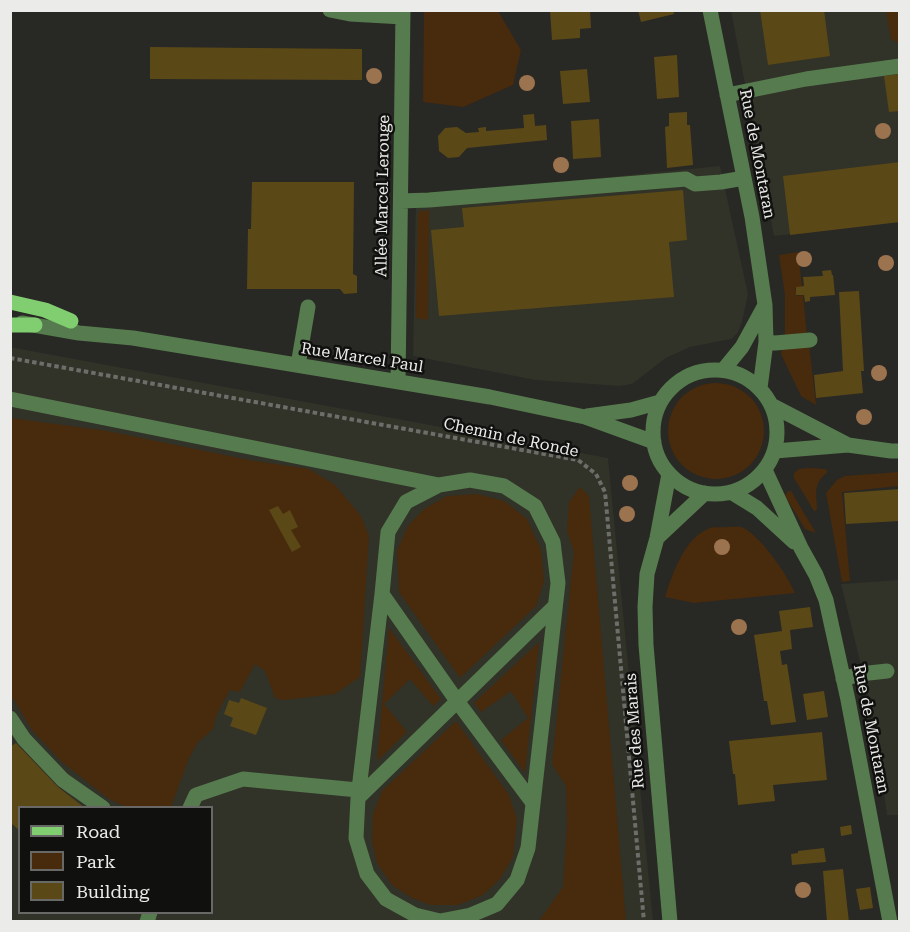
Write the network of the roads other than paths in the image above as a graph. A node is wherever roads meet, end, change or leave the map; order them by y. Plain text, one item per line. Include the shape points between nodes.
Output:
1 (330, 10) edge
2 (710, 10) edge
3 (403, 14) edge
4 (900, 66) edge
5 (727, 95) junction
6 (744, 178) junction
7 (400, 201) junction
8 (10, 302) edge
9 (765, 304) junction
10 (308, 307) dead end
11 (10, 309) edge
12 (71, 321) junction
13 (10, 323) edge
14 (35, 325) joint
15 (133, 338) junction
16 (810, 340) dead end
17 (766, 342) junction
18 (298, 365) junction
19 (724, 369) junction
20 (398, 382) junction
21 (760, 388) junction
22 (10, 399) edge
23 (660, 402) junction
24 (773, 406) junction
25 (585, 417) junction
26 (654, 442) junction
27 (848, 445) junction
28 (775, 451) junction
29 (900, 451) edge
30 (765, 470) junction
31 (669, 474) junction
32 (439, 484) junction
33 (731, 492) junction
34 (705, 493) junction
35 (657, 538) junction
36 (801, 548) junction
37 (382, 594) junction
38 (555, 606) junction
39 (887, 671) dead end
40 (843, 679) junction
41 (457, 701) junction
42 (10, 718) edge
43 (358, 794) junction
44 (532, 803) junction
45 (102, 806) edge
46 (190, 806) edge
47 (670, 921) edge
48 (890, 921) edge

1 - 3 street
2 - 5 street, Rue de Montaran
3 - 7 street, Allée Marcel Lerouge
4 - 5 street
5 - 6 street, Rue de Montaran
6 - 7 street
6 - 9 street, Rue de Montaran
7 - 20 street, Allée Marcel Lerouge
8 - 12 main road
9 - 17 street, Rue de Montaran
9 - 19 street
10 - 18 street
11 - 12 street, Rue Marcel Paul
12 - 15 street, Rue Marcel Paul
13 - 14 main road
14 - 15 street, Rue Marcel Paul
15 - 18 street, Rue Marcel Paul
16 - 17 street
17 - 21 street, Rue de Montaran
18 - 20 street, Rue Marcel Paul
19 - 21 street via 744,376
19 - 23 street via 709,369 680,380
20 - 25 street, Rue Marcel Paul
21 - 24 street
22 - 32 street
23 - 25 street, Rue Marcel Paul
23 - 26 street
24 - 27 street
24 - 28 street via 778,429
25 - 26 street, Rue Marcel Paul
26 - 31 street
27 - 28 street
27 - 29 street
28 - 30 street
30 - 33 street via 750,484
30 - 36 street, Rue de Montaran
31 - 34 street
31 - 35 street, Rue des Marais
32 - 37 street via 406,502 388,532
32 - 38 street via 470,480 504,486 535,506 553,542 558,583
33 - 34 street
33 - 36 street, Rue de Montaran via 757,508
34 - 35 street
35 - 47 street, Rue des Marais via 647,574 645,607
36 - 40 street, Rue de Montaran via 826,600
37 - 41 street
37 - 43 street
38 - 41 street
38 - 44 street
39 - 40 street
40 - 48 street, Rue de Montaran
41 - 43 street
41 - 44 street
42 - 45 street via 24,739 63,780
43 - 44 street via 356,838 367,874 386,899 415,915 440,921 471,915 497,904 518,880 528,848
43 - 46 street via 243,779 196,795

